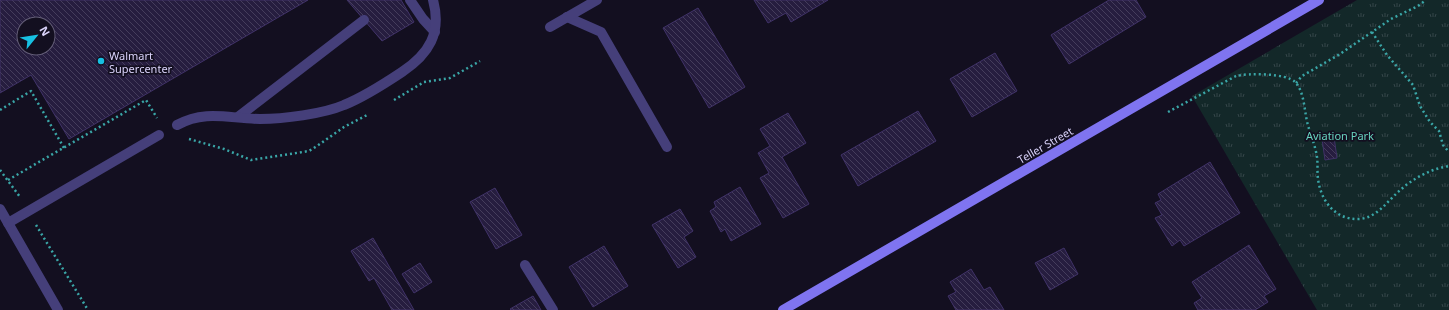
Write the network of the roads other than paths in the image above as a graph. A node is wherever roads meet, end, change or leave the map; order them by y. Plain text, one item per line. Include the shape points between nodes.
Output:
1 (410, 0) edge
2 (433, 0) edge
3 (597, 0) edge
4 (1319, 0) edge
5 (567, 17) junction
6 (364, 20) dead end
7 (550, 27) dead end
8 (434, 32) junction
9 (238, 117) junction
10 (177, 125) dead end
11 (159, 135) dead end
12 (667, 147) dead end
13 (0, 209) edge
14 (8, 223) junction
15 (525, 265) dead end
16 (58, 310) edge
17 (553, 310) edge
18 (783, 310) edge

1 - 8 street
2 - 8 street via 436,12
3 - 5 street
4 - 18 street, Teller Street
5 - 7 street
5 - 12 street via 601,32
6 - 9 street
8 - 9 street via 428,48 416,62 347,104 319,112 282,117
9 - 10 street via 204,116
11 - 14 street
13 - 14 street
14 - 16 street
15 - 17 street

